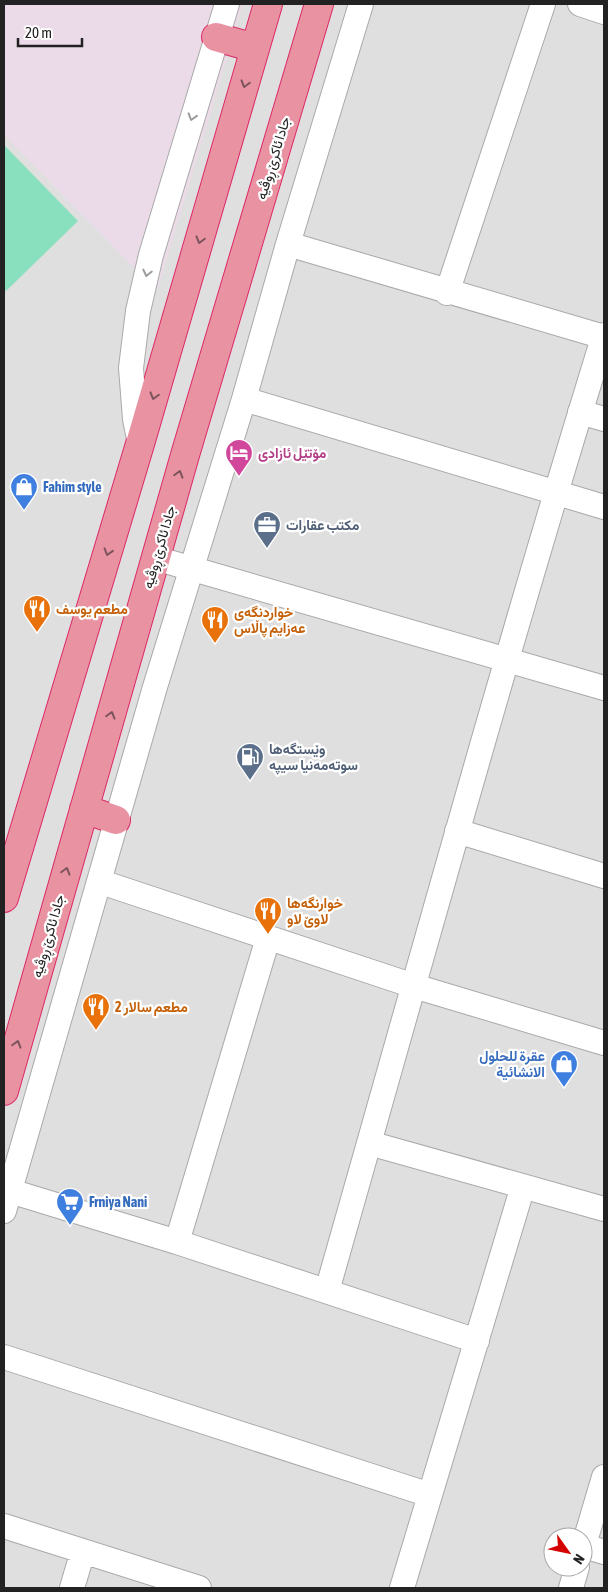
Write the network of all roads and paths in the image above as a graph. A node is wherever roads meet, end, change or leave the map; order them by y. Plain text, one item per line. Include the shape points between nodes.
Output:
1 (227, 4) edge
2 (268, 4) edge
3 (319, 4) edge
4 (361, 4) edge
5 (543, 4) edge
6 (580, 4) edge
7 (604, 12) edge
8 (216, 37) junction
9 (255, 48) junction
10 (288, 244) junction
11 (447, 293) junction
12 (604, 337) edge
13 (244, 399) junction
14 (580, 412) junction
15 (604, 419) edge
16 (140, 444) junction
17 (555, 493) junction
18 (604, 507) edge
19 (155, 558) junction
20 (190, 568) junction
21 (507, 660) junction
22 (604, 688) edge
23 (84, 809) junction
24 (116, 820) junction
25 (457, 831) junction
26 (604, 876) edge
27 (101, 882) junction
28 (4, 898) edge
29 (268, 938) junction
30 (414, 986) junction
31 (604, 1043) edge
32 (4, 1089) edge
33 (369, 1142) junction
34 (523, 1186) junction
35 (7, 1201) edge
36 (604, 1209) edge
37 (177, 1242) junction
38 (327, 1291) junction
39 (476, 1341) junction
40 (4, 1357) edge
41 (604, 1477) edge
42 (430, 1495) junction
43 (4, 1526) edge
44 (593, 1527) edge
45 (83, 1551) junction
46 (72, 1588) edge
47 (199, 1588) edge
48 (402, 1588) edge

1 - 8 street
2 - 9 highway
19 -> 3 highway, جادا ئاکرێ ڕوڤیە
4 - 10 street
5 - 11 street
6 - 7 street
8 - 9 highway
8 -> 16 street via 151,255 138,311 131,368
9 -> 16 highway
10 - 11 street
10 - 13 street
11 - 12 street
12 - 14 street
13 - 17 street
13 - 20 street
14 - 15 street
14 - 17 street
16 -> 28 highway
17 - 18 street
17 - 21 street
19 - 20 street
23 -> 19 highway, جادا ئاکرێ ڕوڤیە
20 - 21 street
20 - 24 street
21 - 22 street
21 - 25 street
23 - 24 highway
32 -> 23 highway, جادا ئاکرێ ڕوڤیە
24 - 27 street
25 - 26 street
25 - 30 street
27 - 29 street
27 - 35 street
29 - 30 street
29 - 37 street
30 - 31 street
30 - 33 street
33 - 34 street
33 - 38 street
34 - 36 street
34 - 39 street
35 - 37 street
37 - 38 street
38 - 39 street
39 - 42 street
40 - 42 street
41 - 44 street
42 - 48 street
43 - 45 street
45 - 46 street
45 - 47 street

